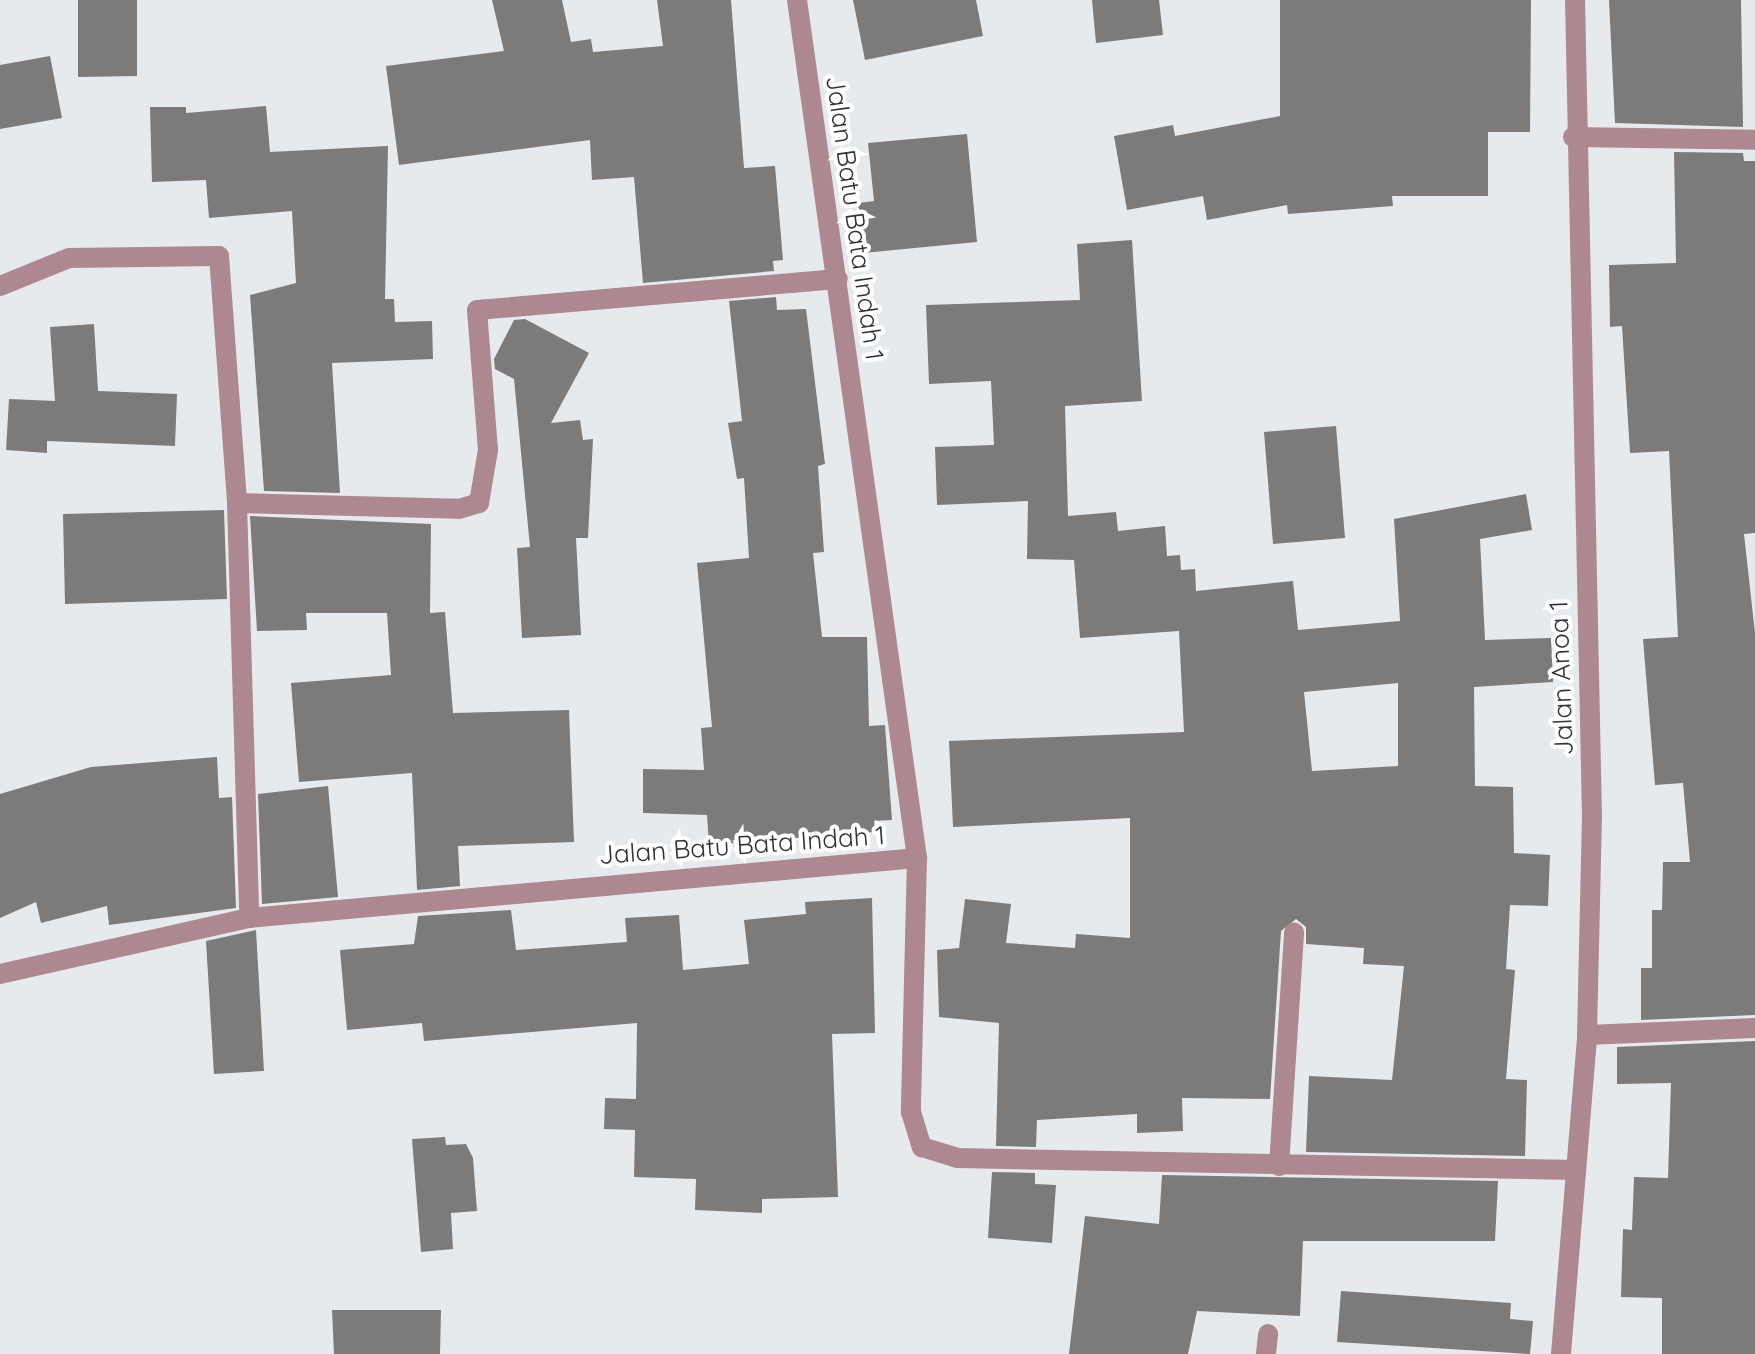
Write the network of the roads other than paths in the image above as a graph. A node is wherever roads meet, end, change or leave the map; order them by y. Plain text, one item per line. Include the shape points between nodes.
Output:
1 (797, 0) edge
2 (1575, 0) edge
3 (1573, 137) junction
4 (1755, 140) edge
5 (838, 279) junction
6 (0, 286) edge
7 (237, 503) junction
8 (917, 858) junction
9 (249, 918) junction
10 (1294, 932) dead end
11 (0, 974) edge
12 (1755, 1028) edge
13 (1587, 1035) junction
14 (1279, 1166) junction
15 (1576, 1170) junction
16 (1561, 1354) edge

1 - 5 street, Jalan Batu Bata Indah 1
2 - 3 street, Jalan Anoa 1
3 - 4 street
3 - 13 street, Jalan Anoa 1 via 1592,817
5 - 7 street via 477,310 488,450 479,503 459,509
5 - 8 street, Jalan Batu Bata Indah 1
6 - 7 street via 69,258 219,256
7 - 9 street
8 - 9 street, Jalan Batu Bata Indah 1
8 - 14 street via 911,1112 922,1147 957,1158
9 - 11 street, Jalan Batu Bata Indah 1
10 - 14 street
12 - 13 street
13 - 15 street, Jalan Anoa 1
14 - 15 street
15 - 16 street, Jalan Anoa 1

